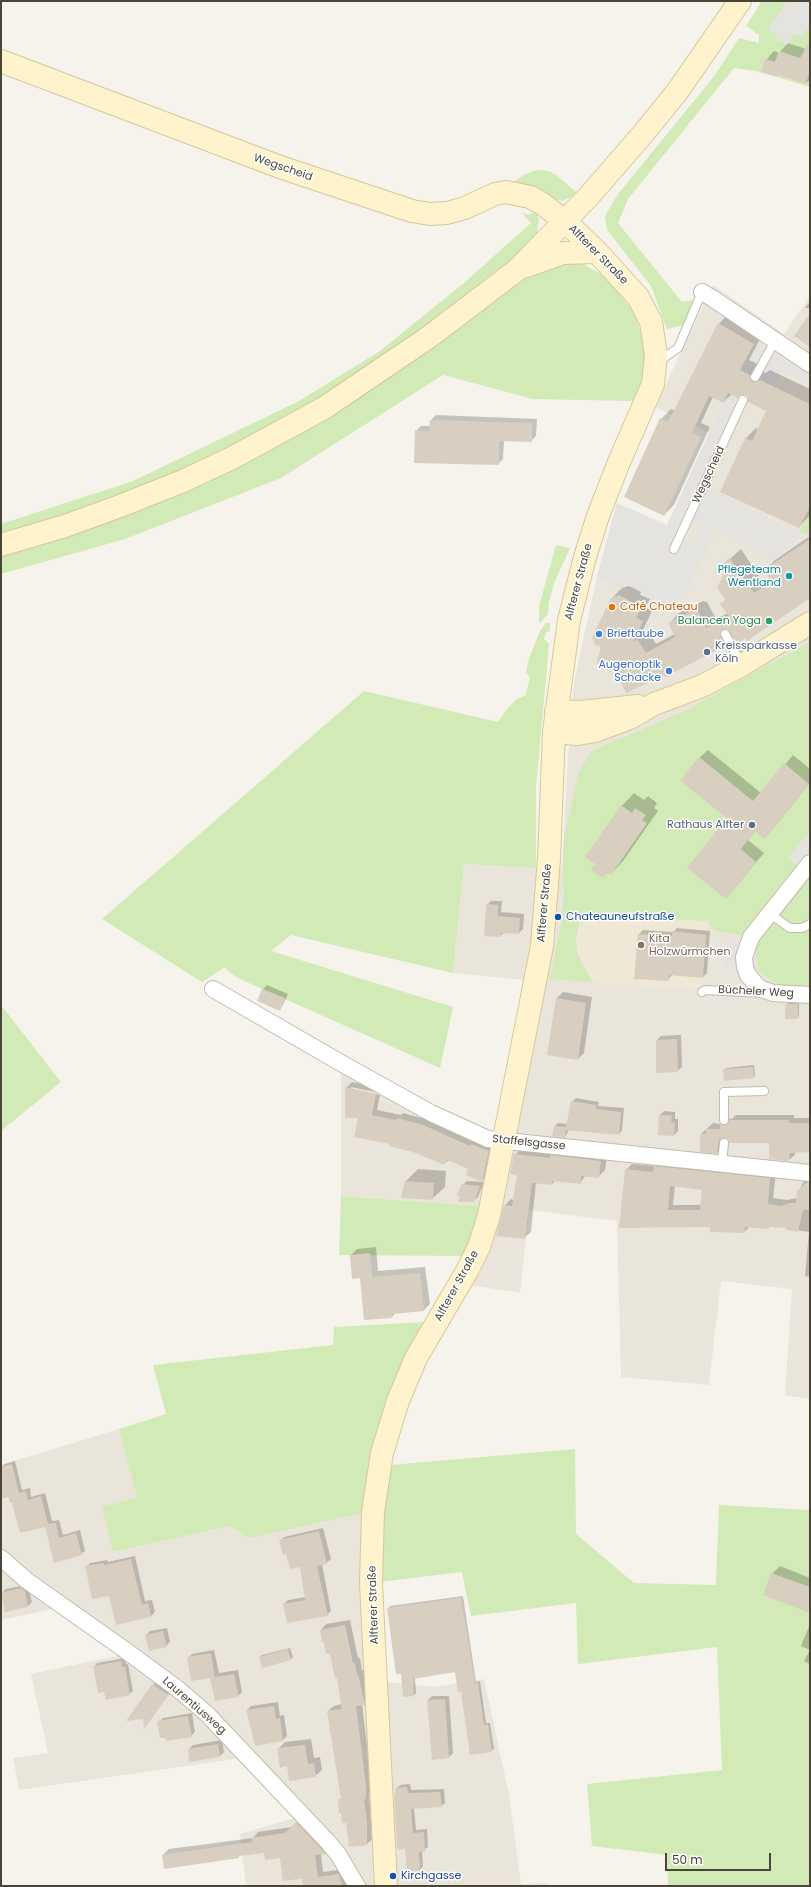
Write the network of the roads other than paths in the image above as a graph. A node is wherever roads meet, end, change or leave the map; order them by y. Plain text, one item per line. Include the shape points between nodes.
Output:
1 (740, 1) edge
2 (1, 61) edge
3 (565, 222) junction
4 (597, 252) junction
5 (517, 270) junction
6 (702, 292) joint
7 (775, 341) junction
8 (656, 363) junction
9 (810, 364) edge
10 (755, 377) dead end
11 (743, 400) dead end
12 (1, 545) edge
13 (674, 549) dead end
14 (810, 623) edge
15 (725, 634) dead end
16 (742, 665) junction
17 (555, 721) junction
18 (810, 863) edge
19 (770, 914) junction
20 (810, 924) edge
21 (213, 989) dead end
22 (702, 992) dead end
23 (773, 993) junction
24 (810, 995) edge
25 (764, 1091) dead end
26 (724, 1120) dead end
27 (504, 1140) junction
28 (724, 1143) dead end
29 (722, 1163) junction
30 (810, 1173) edge
31 (1, 1558) edge
32 (357, 1886) edge
33 (386, 1886) edge

1 - 3 street, Alfterer Straße via 677,92
2 - 3 street, Wegscheid via 280,167 412,211 447,214 506,192 530,197
3 - 4 street, Alfterer Straße
3 - 5 street
4 - 5 street via 563,253
4 - 8 street, Alfterer Straße via 638,297 647,313 651,322
5 - 12 street via 394,363 281,433 182,481 120,506
6 - 7 street
6 - 8 lane via 678,348
7 - 9 street
7 - 10 lane
8 - 17 street, Alfterer Straße via 653,384 619,462 585,557 569,620
11 - 13 lane, Wegscheid
14 - 16 street
15 - 16 lane
16 - 17 street via 702,686 654,704 580,712
17 - 27 street, Alfterer Straße via 542,946
18 - 19 street
19 - 20 lane via 790,928 802,928
19 - 23 street via 751,936 744,957 745,967 752,980 759,988
21 - 27 street, Staffelsgasse via 431,1113 488,1139
22 - 23 lane, Bücheler Weg via 705,990
23 - 24 street, Bücheler Weg
25 - 26 lane via 724,1092
27 - 29 street, Staffelsgasse
27 - 33 street, Alfterer Straße via 489,1215 479,1247 416,1358 398,1401 382,1453 373,1514 371,1583
28 - 29 lane
29 - 30 street, Staffelsgasse
31 - 32 street, Laurentiusweg via 26,1580 130,1653 207,1714 327,1841

